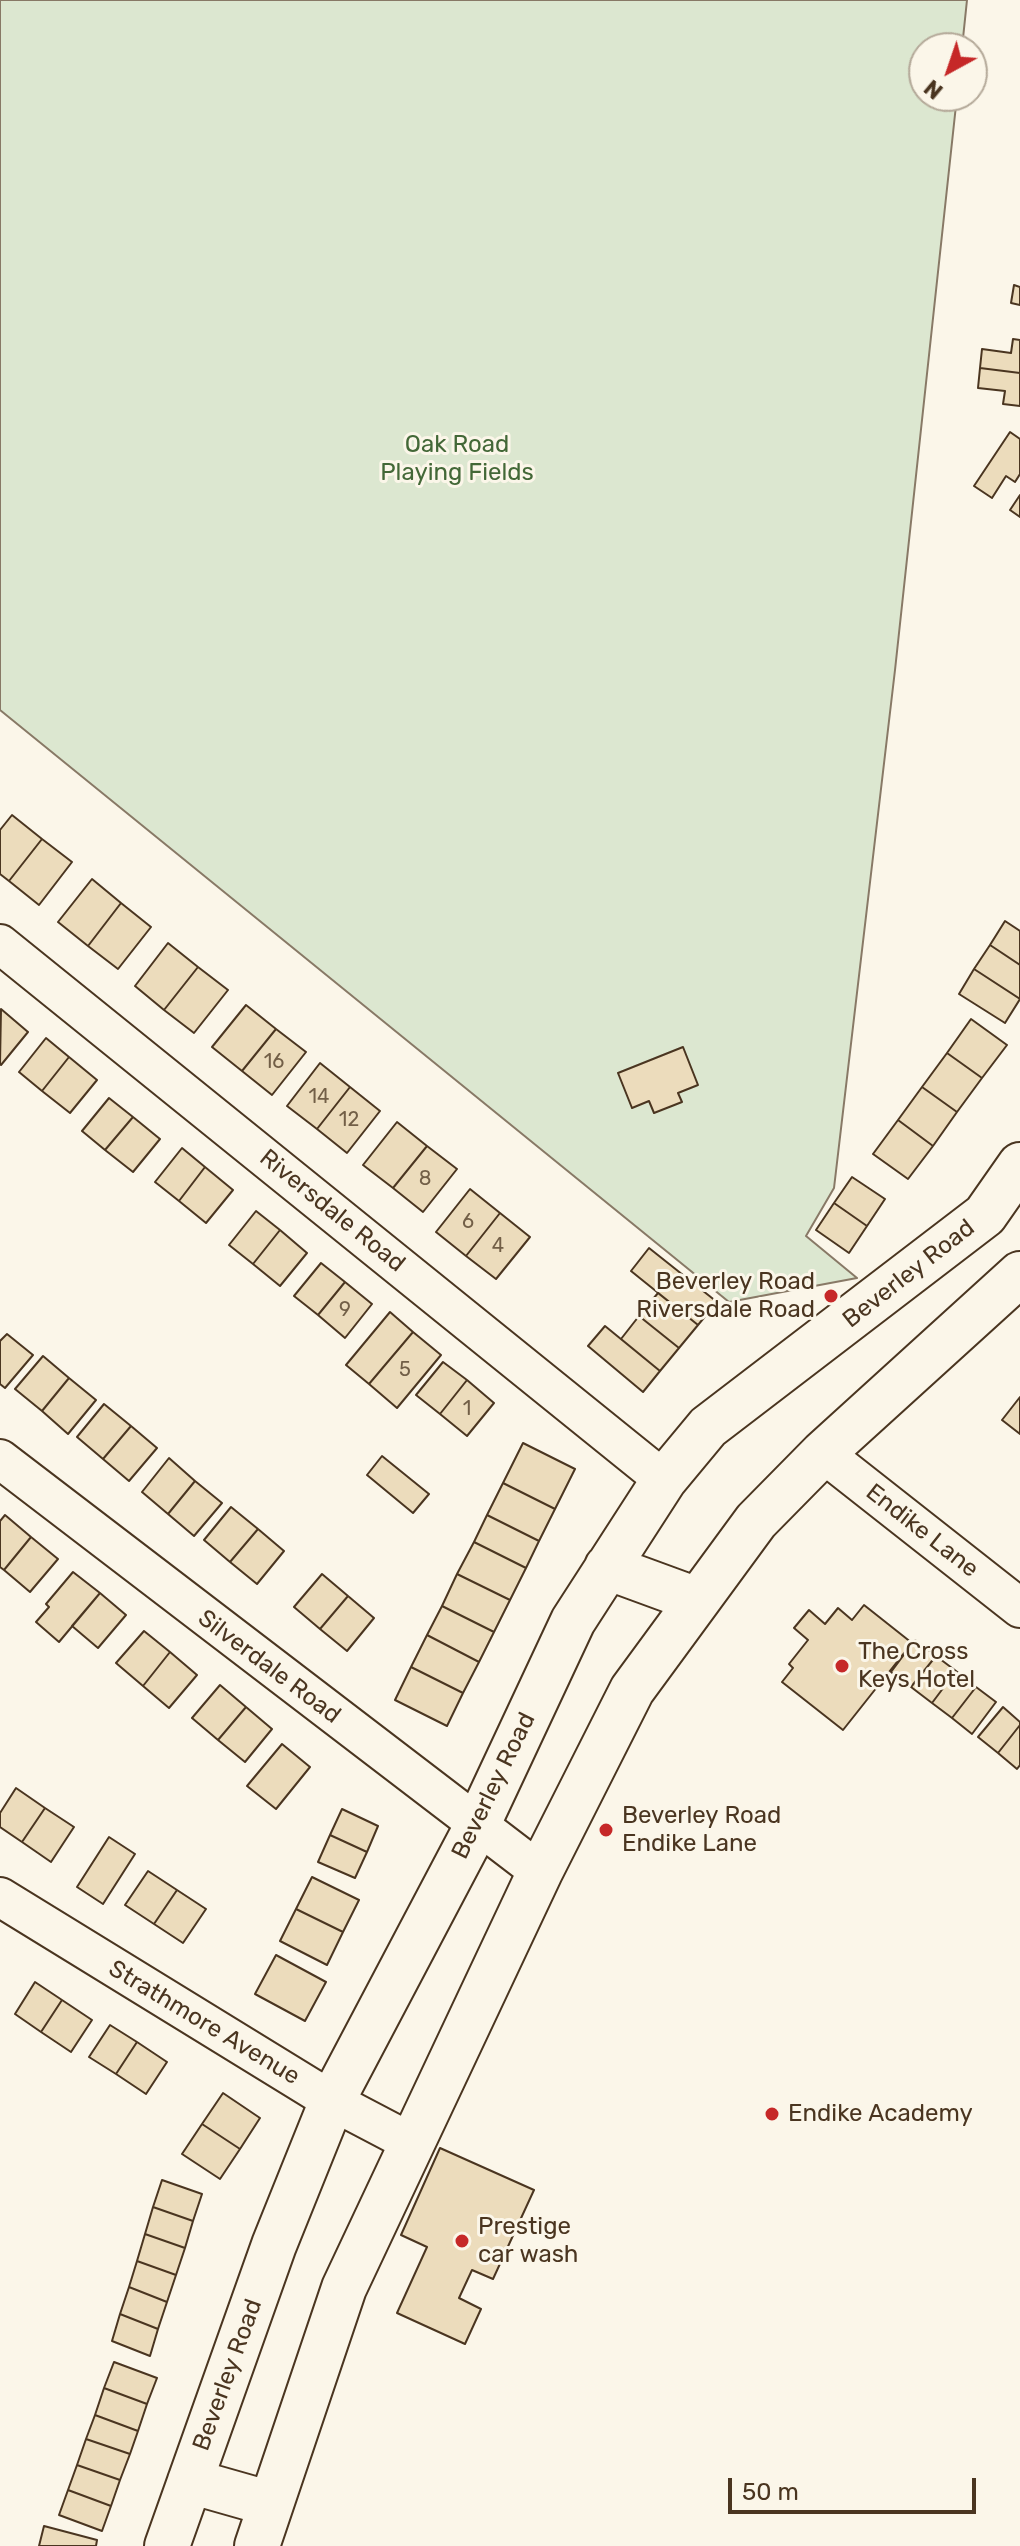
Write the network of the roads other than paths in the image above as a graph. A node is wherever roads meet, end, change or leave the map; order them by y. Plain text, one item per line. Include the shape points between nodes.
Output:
1 (0, 944) edge
2 (1020, 1165) edge
3 (1020, 1274) edge
4 (823, 1453) junction
5 (0, 1459) edge
6 (664, 1480) junction
7 (607, 1567) junction
8 (697, 1600) junction
9 (1020, 1608) edge
10 (477, 1826) junction
11 (540, 1872) junction
12 (0, 1897) edge
13 (332, 2101) junction
14 (412, 2143) junction
15 (190, 2481) junction
16 (271, 2504) junction
17 (167, 2546) edge
18 (257, 2546) edge

1 - 6 street, Riversdale Road
2 - 6 main road, Beverley Road via 985,1215 708,1427
3 - 4 main road
4 - 8 main road via 756,1521
4 - 9 street, Endike Lane
5 - 10 street, Silverdale Road
6 - 7 main road, Beverley Road
7 - 8 main road
7 - 10 main road, Beverley Road via 573,1621
8 - 11 main road via 632,1690
10 - 11 street, Silverdale Road
10 - 13 main road, Beverley Road
11 - 14 main road
12 - 13 street, Strathmore Avenue
13 - 14 street, Strathmore Avenue
13 - 15 main road, Beverley Road
14 - 16 main road via 344,2288
15 - 16 main road
15 - 17 main road, Beverley Road
16 - 18 main road

